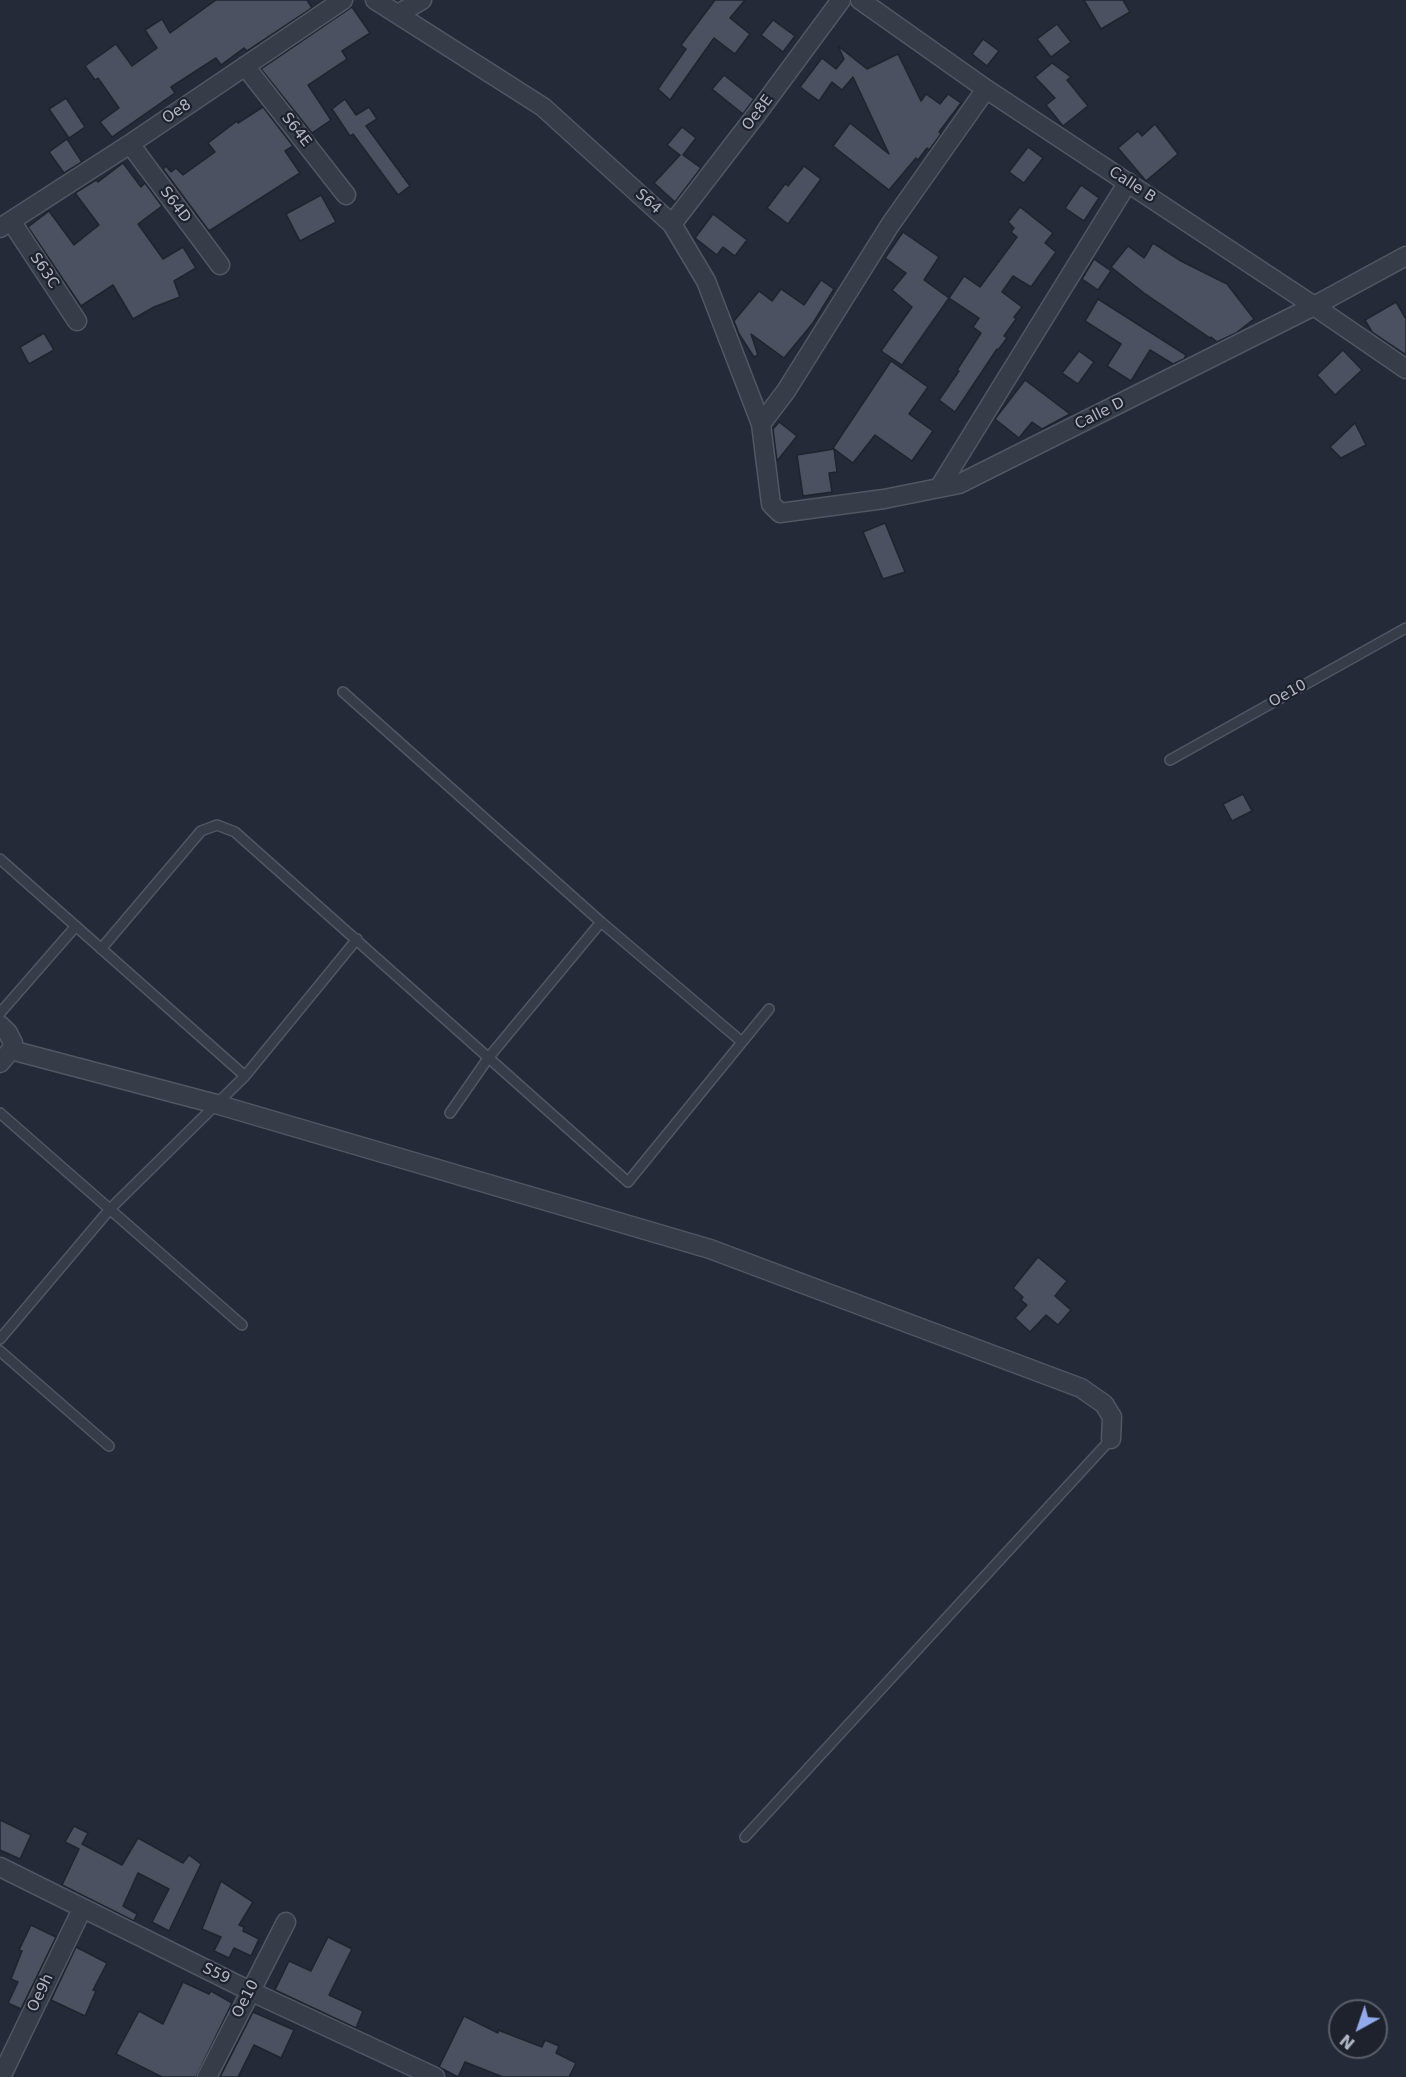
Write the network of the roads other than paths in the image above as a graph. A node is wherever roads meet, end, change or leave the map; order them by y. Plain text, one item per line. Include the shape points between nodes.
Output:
1 (343, 0) edge
2 (375, 0) edge
3 (422, 0) edge
4 (841, 0) edge
5 (871, 3) edge
6 (398, 14) junction
7 (246, 66) junction
8 (986, 89) junction
9 (130, 144) junction
10 (1128, 182) junction
11 (346, 195) dead end
12 (672, 224) junction
13 (5, 225) edge
14 (1406, 256) edge
15 (220, 265) dead end
16 (1314, 306) junction
17 (77, 321) dead end
18 (1406, 369) edge
19 (761, 424) junction
20 (939, 488) junction
21 (775, 510) joint
22 (1406, 628) edge
23 (343, 692) dead end
24 (1170, 760) dead end
25 (0, 859) edge
26 (601, 922) junction
27 (76, 926) junction
28 (357, 939) junction
29 (101, 948) junction
30 (769, 1009) dead end
31 (0, 1013) edge
32 (0, 1025) edge
33 (742, 1042) junction
34 (5, 1057) edge
35 (489, 1057) junction
36 (245, 1076) junction
37 (216, 1104) junction
38 (0, 1113) edge
39 (450, 1113) dead end
40 (110, 1209) junction
41 (242, 1325) dead end
42 (0, 1339) edge
43 (0, 1351) edge
44 (1111, 1439) joint
45 (109, 1446) dead end
46 (745, 1837) dead end
47 (0, 1867) edge
48 (82, 1909) junction
49 (286, 1922) dead end
50 (250, 1991) junction
51 (1, 2077) edge
52 (207, 2077) edge
53 (435, 2077) edge

1 - 7 street, Oe8
2 - 6 street, S64
3 - 6 street
4 - 12 street, Oe8E
5 - 8 street, Calle B
6 - 12 street, S64 via 543,107
7 - 9 street, Oe8
7 - 11 street, S64E
8 - 10 street, Calle B
8 - 19 street via 890,225 786,391
9 - 13 street, Oe8
9 - 15 street, S64D
10 - 16 street, Calle B
10 - 20 street
12 - 19 street, S64 via 706,281
13 - 17 street, S63C
14 - 16 street, Calle D
16 - 18 street, Calle B
16 - 20 street, Calle D via 959,484
19 - 21 street, S64
20 - 21 street, Calle D via 786,513
22 - 24 lane, Oe10
23 - 26 lane
25 - 27 lane
26 - 33 lane
26 - 35 lane
27 - 29 lane
27 - 31 lane
28 - 29 lane via 235,832 217,825 201,831
28 - 35 lane
28 - 36 lane
29 - 36 lane
30 - 33 lane
32 - 34 street via 13,1043
33 - 35 lane via 628,1182
34 - 37 street
35 - 39 lane
36 - 37 lane
37 - 40 lane
37 - 44 street via 711,1249 1081,1388 1104,1404 1112,1417
38 - 40 lane
40 - 41 lane
40 - 42 lane
43 - 45 lane
44 - 46 lane
47 - 48 street, S59
48 - 50 street, S59
48 - 51 street, Oe9h
49 - 50 street, Oe10
50 - 52 street, Oe10
50 - 53 street, S59

